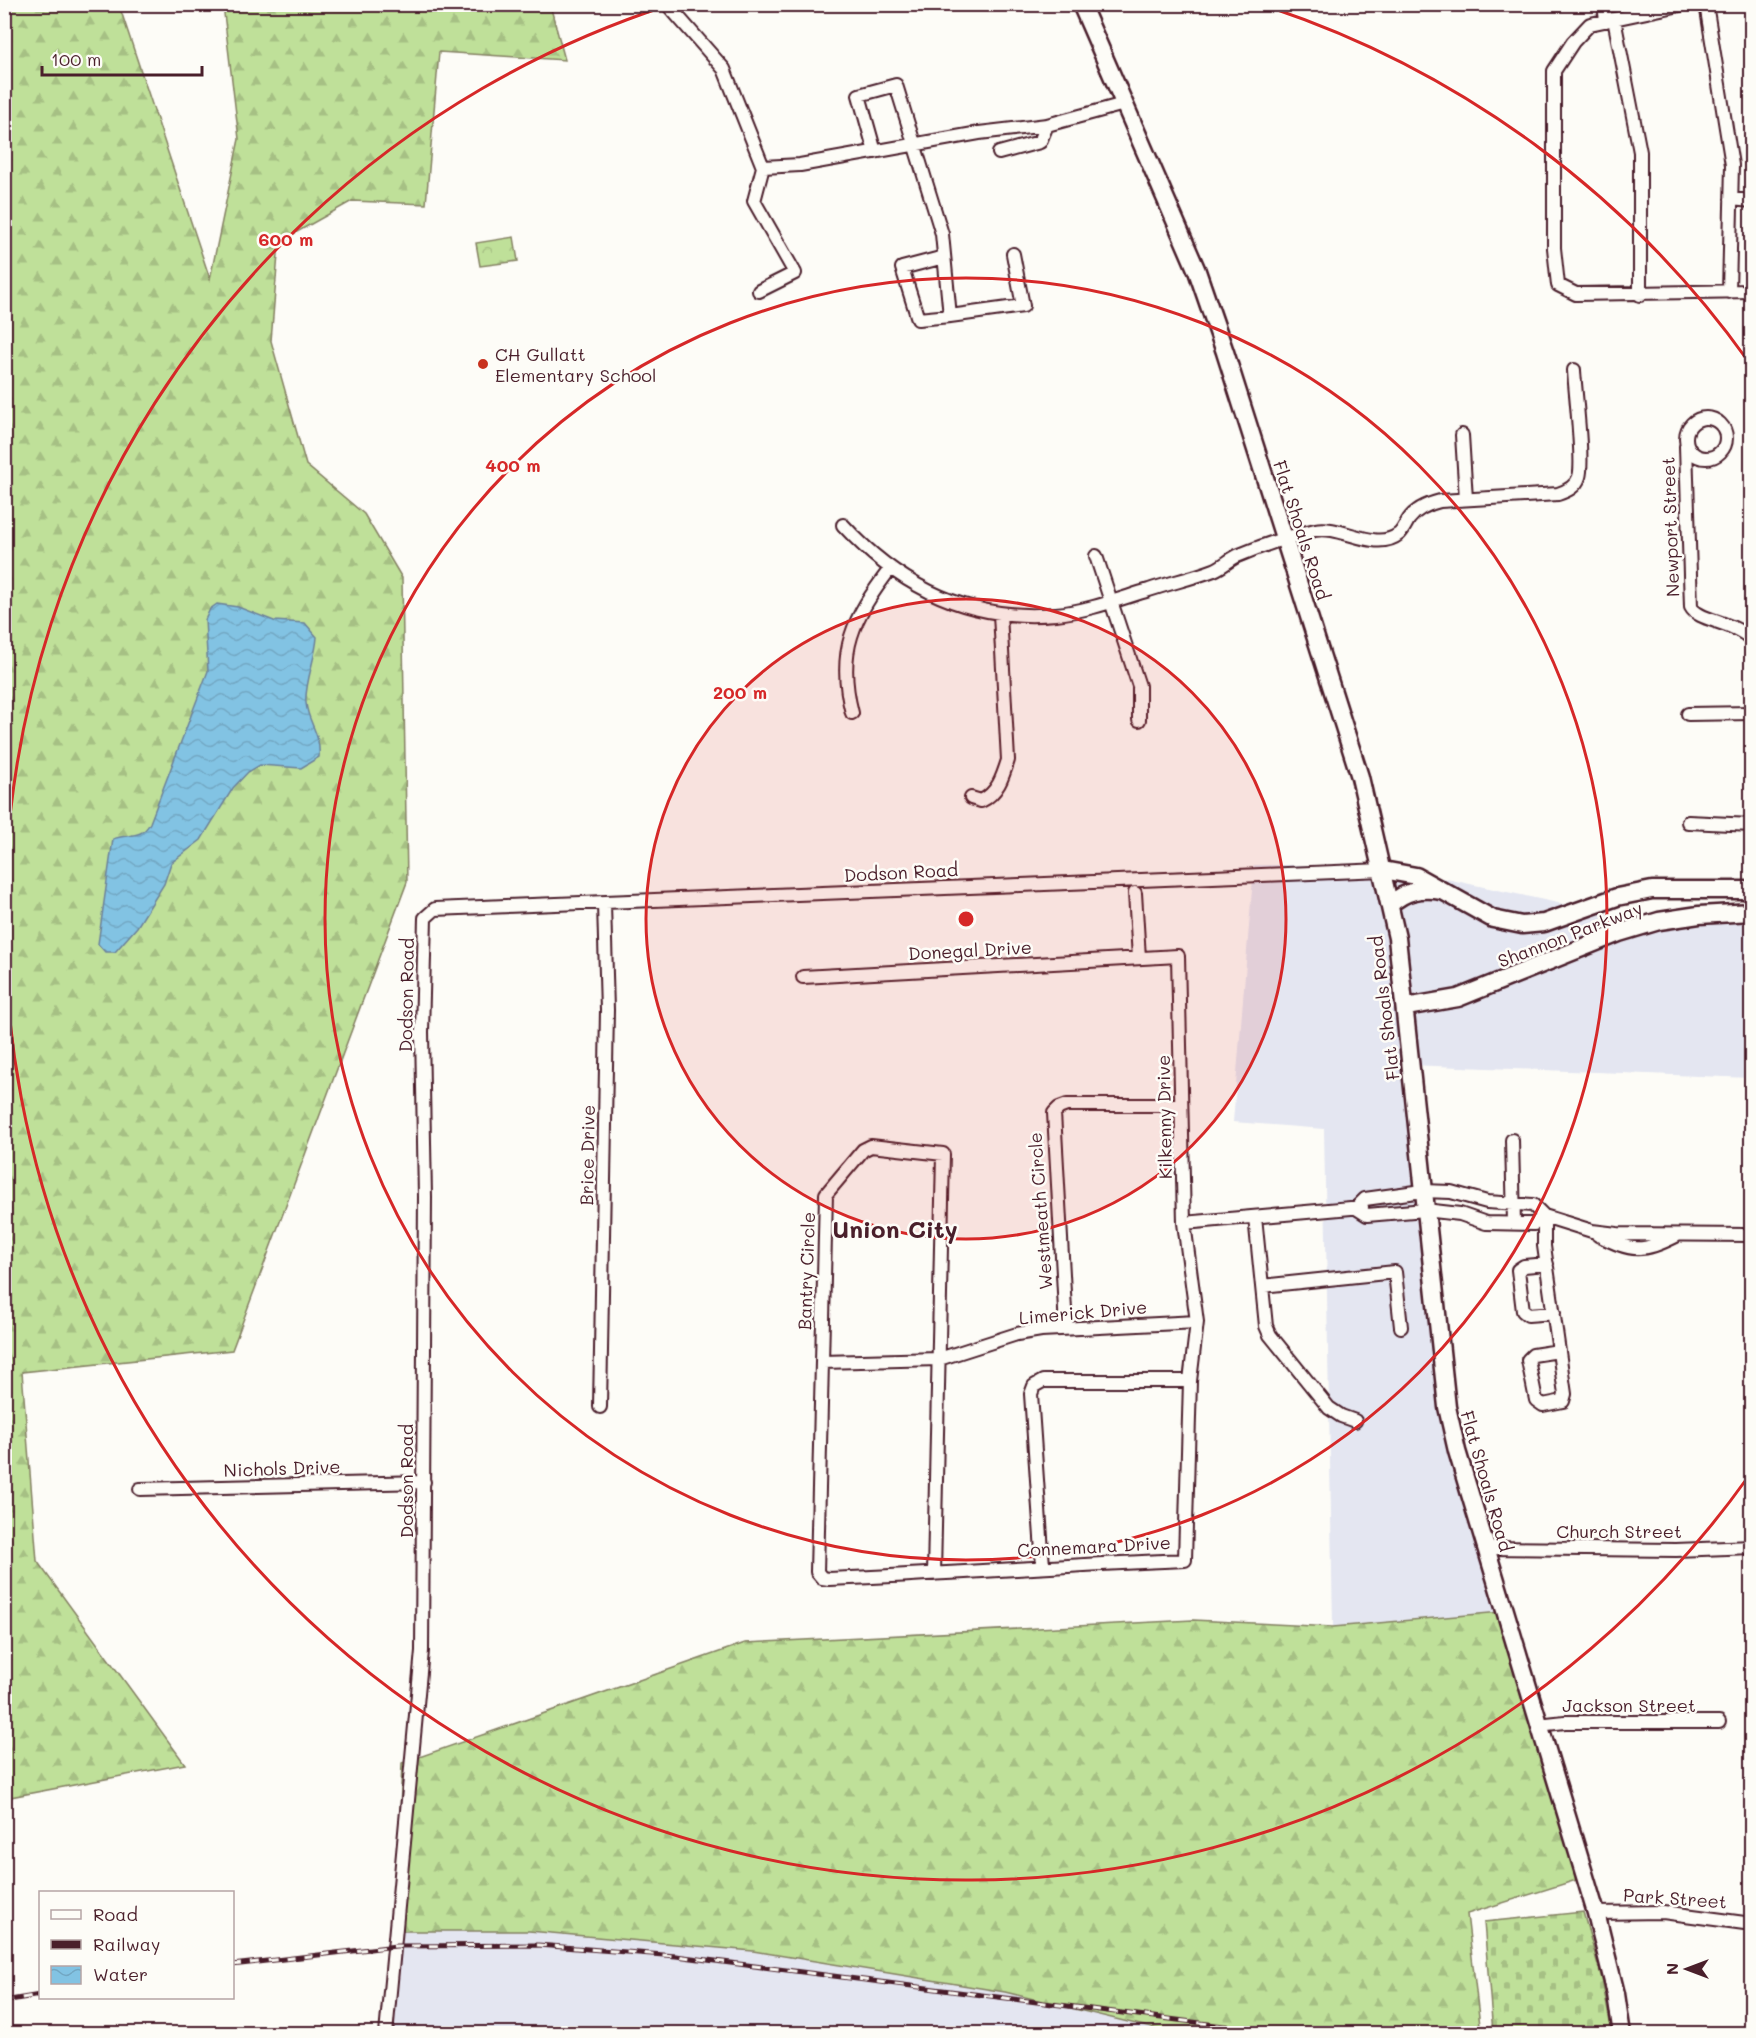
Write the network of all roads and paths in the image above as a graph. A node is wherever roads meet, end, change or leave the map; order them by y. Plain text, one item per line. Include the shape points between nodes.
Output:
1 (668, 4) edge
2 (1081, 4) edge
3 (1604, 4) edge
4 (1685, 4) edge
5 (1706, 4) edge
6 (1610, 20) junction
7 (1124, 104) junction
8 (1047, 125) junction
9 (915, 145) junction
10 (875, 152) junction
11 (999, 153) dead end
12 (763, 167) junction
13 (1731, 199) junction
14 (1752, 201) edge
15 (1013, 254) dead end
16 (944, 257) junction
17 (759, 291) dead end
18 (1752, 291) edge
19 (1729, 292) junction
20 (1640, 295) junction
21 (950, 316) junction
22 (1574, 370) dead end
23 (1462, 435) dead end
24 (1686, 446) dead end
25 (1466, 499) junction
26 (843, 525) dead end
27 (1285, 540) junction
28 (1096, 556) dead end
29 (890, 569) junction
30 (1112, 602) junction
31 (1000, 614) junction
32 (1752, 640) edge
33 (852, 713) dead end
34 (1752, 713) edge
35 (1688, 714) dead end
36 (1139, 720) dead end
37 (971, 798) dead end
38 (1688, 822) dead end
39 (1752, 825) edge
40 (1383, 870) junction
41 (1752, 890) edge
42 (1446, 891) junction
43 (1135, 893) dead end
44 (604, 904) junction
45 (1390, 905) junction
46 (1752, 912) edge
47 (1139, 958) junction
48 (803, 977) dead end
49 (1406, 1007) junction
50 (1181, 1105) junction
51 (1512, 1140) dead end
52 (1423, 1191) junction
53 (1393, 1204) junction
54 (1513, 1204) junction
55 (1425, 1210) junction
56 (1544, 1216) junction
57 (1255, 1217) junction
58 (1184, 1223) junction
59 (1514, 1223) junction
60 (1752, 1235) edge
61 (1547, 1264) junction
62 (1262, 1286) junction
63 (1554, 1313) junction
64 (1197, 1322) junction
65 (1401, 1327) dead end
66 (1066, 1328) junction
67 (1559, 1351) junction
68 (939, 1359) junction
69 (822, 1362) junction
70 (1190, 1381) junction
71 (600, 1407) dead end
72 (1355, 1421) dead end
73 (424, 1482) junction
74 (141, 1489) dead end
75 (1752, 1546) edge
76 (1486, 1548) junction
77 (1043, 1566) junction
78 (934, 1574) junction
79 (1719, 1722) dead end
80 (1539, 1725) junction
81 (1596, 1913) junction
82 (1752, 1924) edge
83 (386, 2034) edge
84 (1622, 2034) edge

1 - 12 street via 724,69
2 - 7 street, Flat Shoals Road
3 - 6 street
4 - 6 street
5 - 13 street via 1732,165
6 - 20 street via 1640,152
6 - 20 street via 1590,24 1554,71 1554,248 1558,285 1576,294
7 - 8 street
7 - 27 street, Flat Shoals Road via 1197,271
8 - 9 street
8 - 11 street via 1040,142
9 - 10 street
9 - 10 street via 896,85 859,95
9 - 16 street via 942,234
10 - 12 street
12 - 17 street via 754,201 795,273
13 - 14 street
13 - 19 street
15 - 21 street via 1023,306
16 - 21 street
16 - 21 street via 902,268 918,319
18 - 19 street
19 - 20 street
22 - 25 street via 1580,469 1575,485 1558,494
23 - 25 street
24 - 32 street, Newport Street via 1690,607 1699,616 1736,627
25 - 27 street via 1425,506 1411,516 1400,534 1386,539 1372,540 1318,529
26 - 29 street
27 - 30 street via 1237,556 1216,569
27 - 40 street, Flat Shoals Road via 1360,777
28 - 30 street
29 - 31 street via 946,600
29 - 33 street via 863,605 849,638 845,675
30 - 31 street via 1057,614
30 - 36 street via 1139,686
31 - 37 street via 1008,759 990,796 981,801
34 - 35 street
38 - 39 street
40 - 42 street, Shannon Parkway via 1416,876
40 - 44 street, Dodson Road
40 - 45 street, Flat Shoals Road
41 - 42 street, Shannon Parkway via 1652,890 1617,897 1544,923 1522,925 1493,919
42 - 45 street via 1413,891 1399,896
43 - 47 street
44 - 71 street, Brice Drive via 607,1010
44 - 73 street, Dodson Road via 435,909 425,918
45 - 49 street, Flat Shoals Road
46 - 49 street, Shannon Parkway via 1699,915 1638,927 1458,998
47 - 48 street, Donegal Drive
47 - 50 street, Kilkenny Drive via 1178,956
49 - 52 street, Flat Shoals Road
50 - 58 street, Kilkenny Drive
50 - 66 street, Westmeath Circle via 1067,1105 1054,1113
51 - 54 street
52 - 53 street
52 - 54 street via 1451,1192 1487,1203
52 - 55 street, Flat Shoals Road
53 - 55 street
53 - 57 street via 1367,1215 1356,1208
54 - 56 street via 1533,1205
54 - 59 street
55 - 59 street via 1486,1222
55 - 76 street, Flat Shoals Road via 1447,1407
56 - 59 street via 1534,1224
56 - 60 street via 1592,1231
56 - 61 street
57 - 58 street
57 - 62 street
58 - 64 street, Kilkenny Drive
61 - 63 street
61 - 63 street via 1518,1270 1523,1311 1528,1316
62 - 65 street via 1395,1272
62 - 72 street via 1270,1335 1329,1408
63 - 67 street
64 - 66 street, Limerick Drive
64 - 70 street, Kilkenny Drive
66 - 68 street, Limerick Drive via 1017,1334
67 - 67 street via 1563,1401 1543,1405 1536,1400 1528,1360 1533,1355
68 - 69 street, Limerick Drive
68 - 69 street, Bantry Circle via 943,1154 871,1146 863,1150 826,1194
68 - 78 street, Bantry Circle
69 - 78 street, Bantry Circle via 817,1572 829,1580
70 - 77 street, Connemara Drive via 1185,1560
70 - 77 street via 1043,1381 1034,1386 1031,1394
73 - 74 street, Nichols Drive
73 - 83 street, Dodson Road via 422,1651
75 - 76 street, Church Street via 1676,1550
76 - 80 street, Flat Shoals Road
77 - 78 street, Connemara Drive
79 - 80 street, Jackson Street
80 - 81 street, Flat Shoals Road
81 - 82 street, Park Street via 1663,1912
81 - 84 street, Flat Shoals Road

